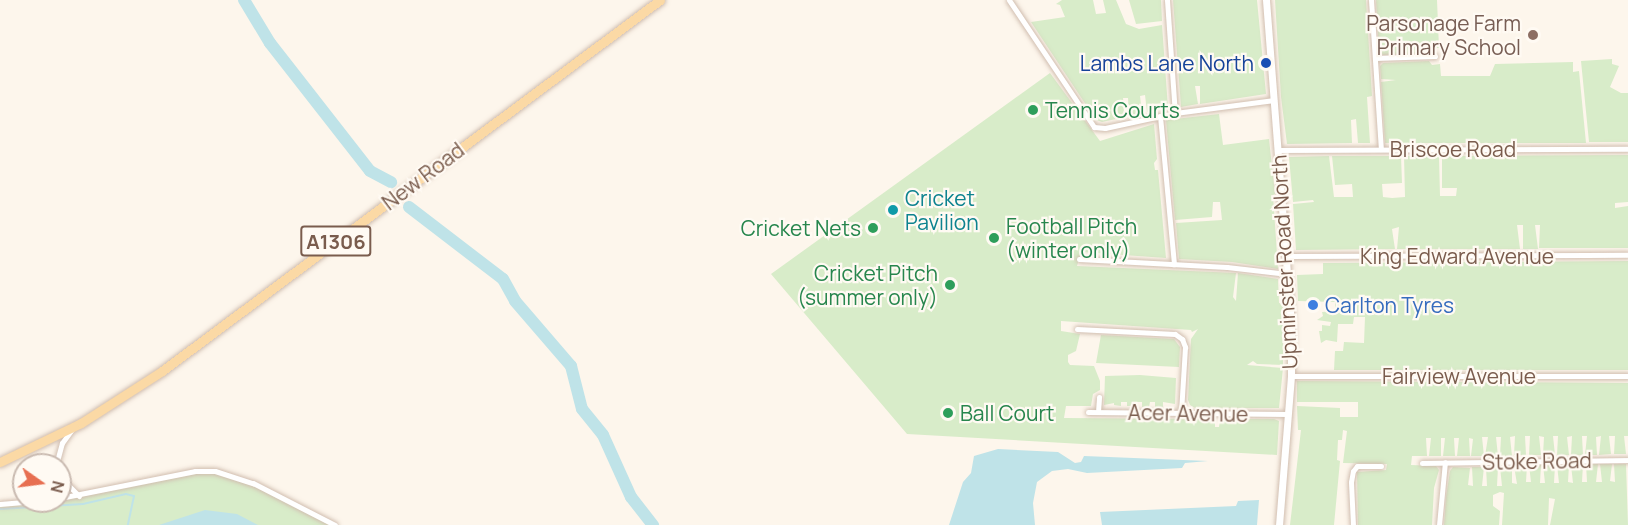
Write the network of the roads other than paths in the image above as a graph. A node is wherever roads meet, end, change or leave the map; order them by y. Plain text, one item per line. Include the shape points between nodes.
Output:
1 (660, 0) edge
2 (1009, 0) edge
3 (1167, 0) edge
4 (1266, 0) edge
5 (1371, 0) edge
6 (1435, 56) dead end
7 (1375, 58) junction
8 (1274, 100) junction
9 (1175, 113) junction
10 (1160, 116) junction
11 (1381, 149) junction
12 (1628, 149) edge
13 (1278, 150) junction
14 (1628, 255) edge
15 (1287, 256) junction
16 (1079, 259) dead end
17 (1174, 264) junction
18 (1288, 274) junction
19 (1077, 329) dead end
20 (1291, 376) junction
21 (1628, 376) edge
22 (1099, 397) dead end
23 (1088, 412) dead end
24 (1098, 412) junction
25 (1181, 413) junction
26 (1288, 414) junction
27 (81, 423) junction
28 (59, 453) edge
29 (1628, 460) edge
30 (0, 462) edge
31 (1445, 462) junction
32 (1422, 463) dead end
33 (1381, 466) dead end
34 (72, 489) edge
35 (79, 496) junction
36 (72, 497) edge
37 (334, 525) edge
38 (1280, 525) edge
39 (1353, 525) edge
40 (1438, 525) edge

1 - 27 main road, New Road / A1306 via 162,371
2 - 10 street via 1091,124 1105,128
3 - 9 street
4 - 8 street, Upminster Road North
5 - 7 street
6 - 7 street
7 - 11 street
8 - 9 street
8 - 13 street, Upminster Road North
9 - 10 street
10 - 17 street
11 - 12 street, Briscoe Road
11 - 13 street, Briscoe Road
13 - 15 street, Upminster Road North
14 - 15 street, King Edward Avenue
15 - 18 street, Upminster Road North
16 - 17 street
17 - 18 street
18 - 20 street, Upminster Road North
19 - 25 street via 1175,334 1182,339 1185,347
20 - 21 street, Fairview Avenue
20 - 26 street, Upminster Road North
22 - 24 street
23 - 24 street, Acer Avenue
24 - 25 street, Acer Avenue
25 - 26 street, Acer Avenue
26 - 38 street, Upminster Road North
27 - 28 street via 62,443
27 - 30 main road, New Road / A1306
29 - 31 street, Stoke Road
31 - 32 street, Stoke Road
31 - 40 street
33 - 39 street via 1357,466 1353,471
34 - 35 street
35 - 36 street
35 - 37 street via 195,471 215,471 252,483

